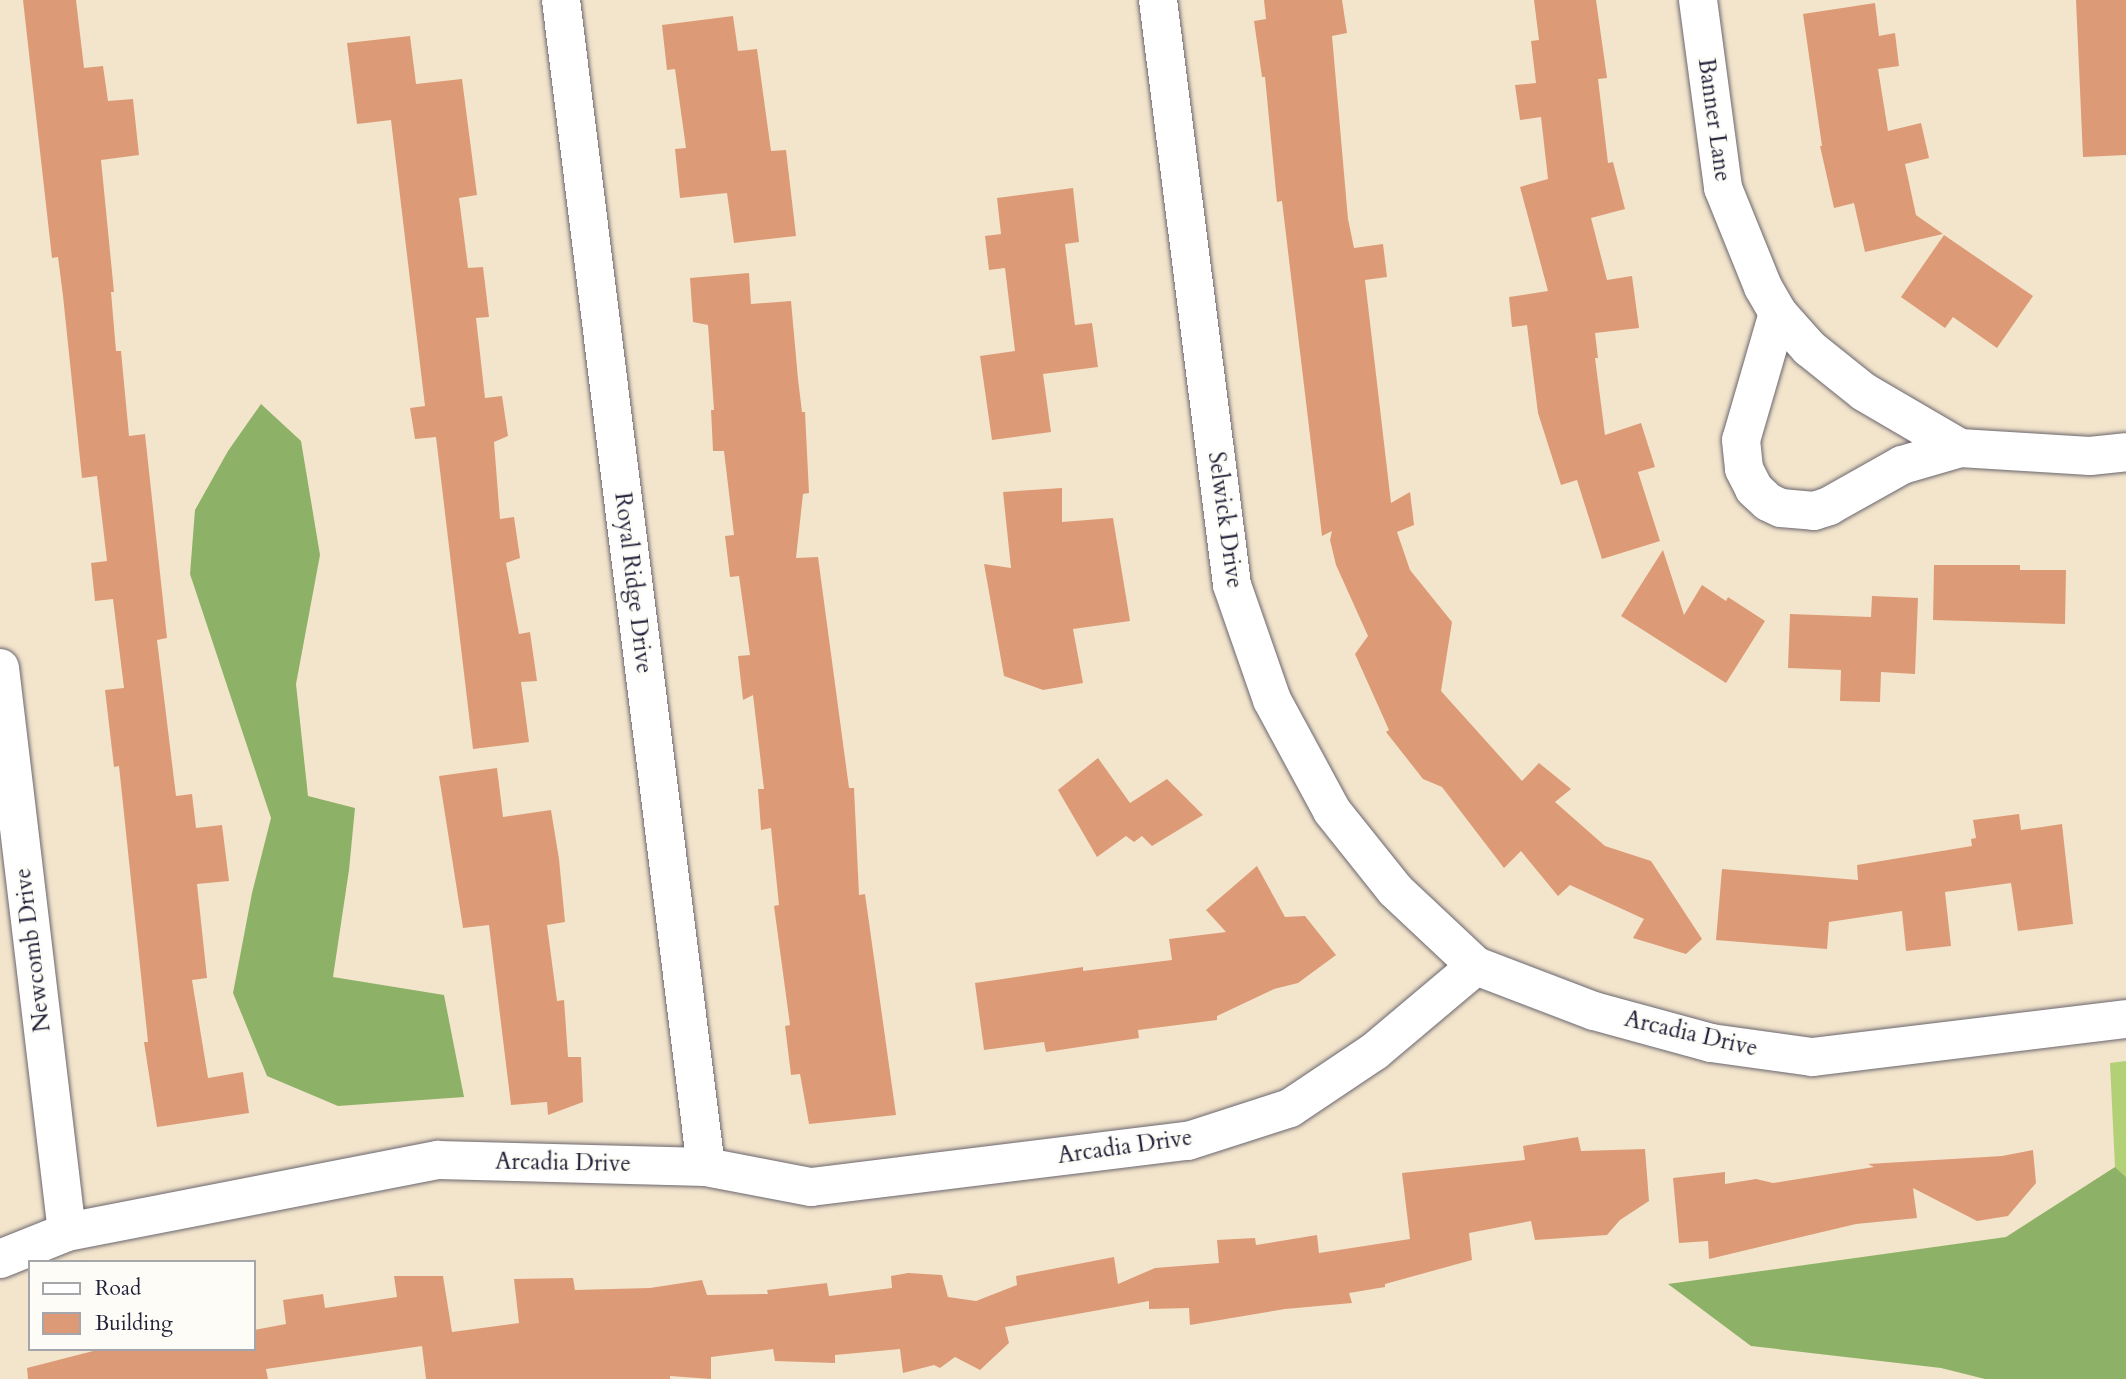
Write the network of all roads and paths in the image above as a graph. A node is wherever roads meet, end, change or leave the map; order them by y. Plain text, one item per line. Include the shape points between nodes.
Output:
1 (561, 0) edge
2 (1158, 0) edge
3 (1698, 0) edge
4 (1778, 313) junction
5 (1960, 448) junction
6 (2126, 452) edge
7 (0, 668) edge
8 (1476, 966) junction
9 (2126, 1019) edge
10 (706, 1167) junction
11 (67, 1232) junction
12 (0, 1259) edge

1 - 10 street, Royal Ridge Drive
2 - 8 street, Selwick Drive via 1232,585 1272,700 1332,811 1395,890
3 - 4 street, Banner Lane via 1723,188
4 - 5 street, Banner Lane via 1809,348 1864,392
4 - 5 street, Banner Lane via 1741,440 1744,469 1754,489 1768,502 1788,510 1814,511 1902,466
5 - 6 street, Banner Lane via 2090,456
7 - 11 street, Newcomb Drive
8 - 9 street, Arcadia Drive via 1594,1011 1711,1043 1811,1057
8 - 10 street, Arcadia Drive via 1375,1051 1290,1108 1188,1141 811,1187
10 - 11 street, Arcadia Drive via 438,1160
11 - 12 street, Arcadia Drive

